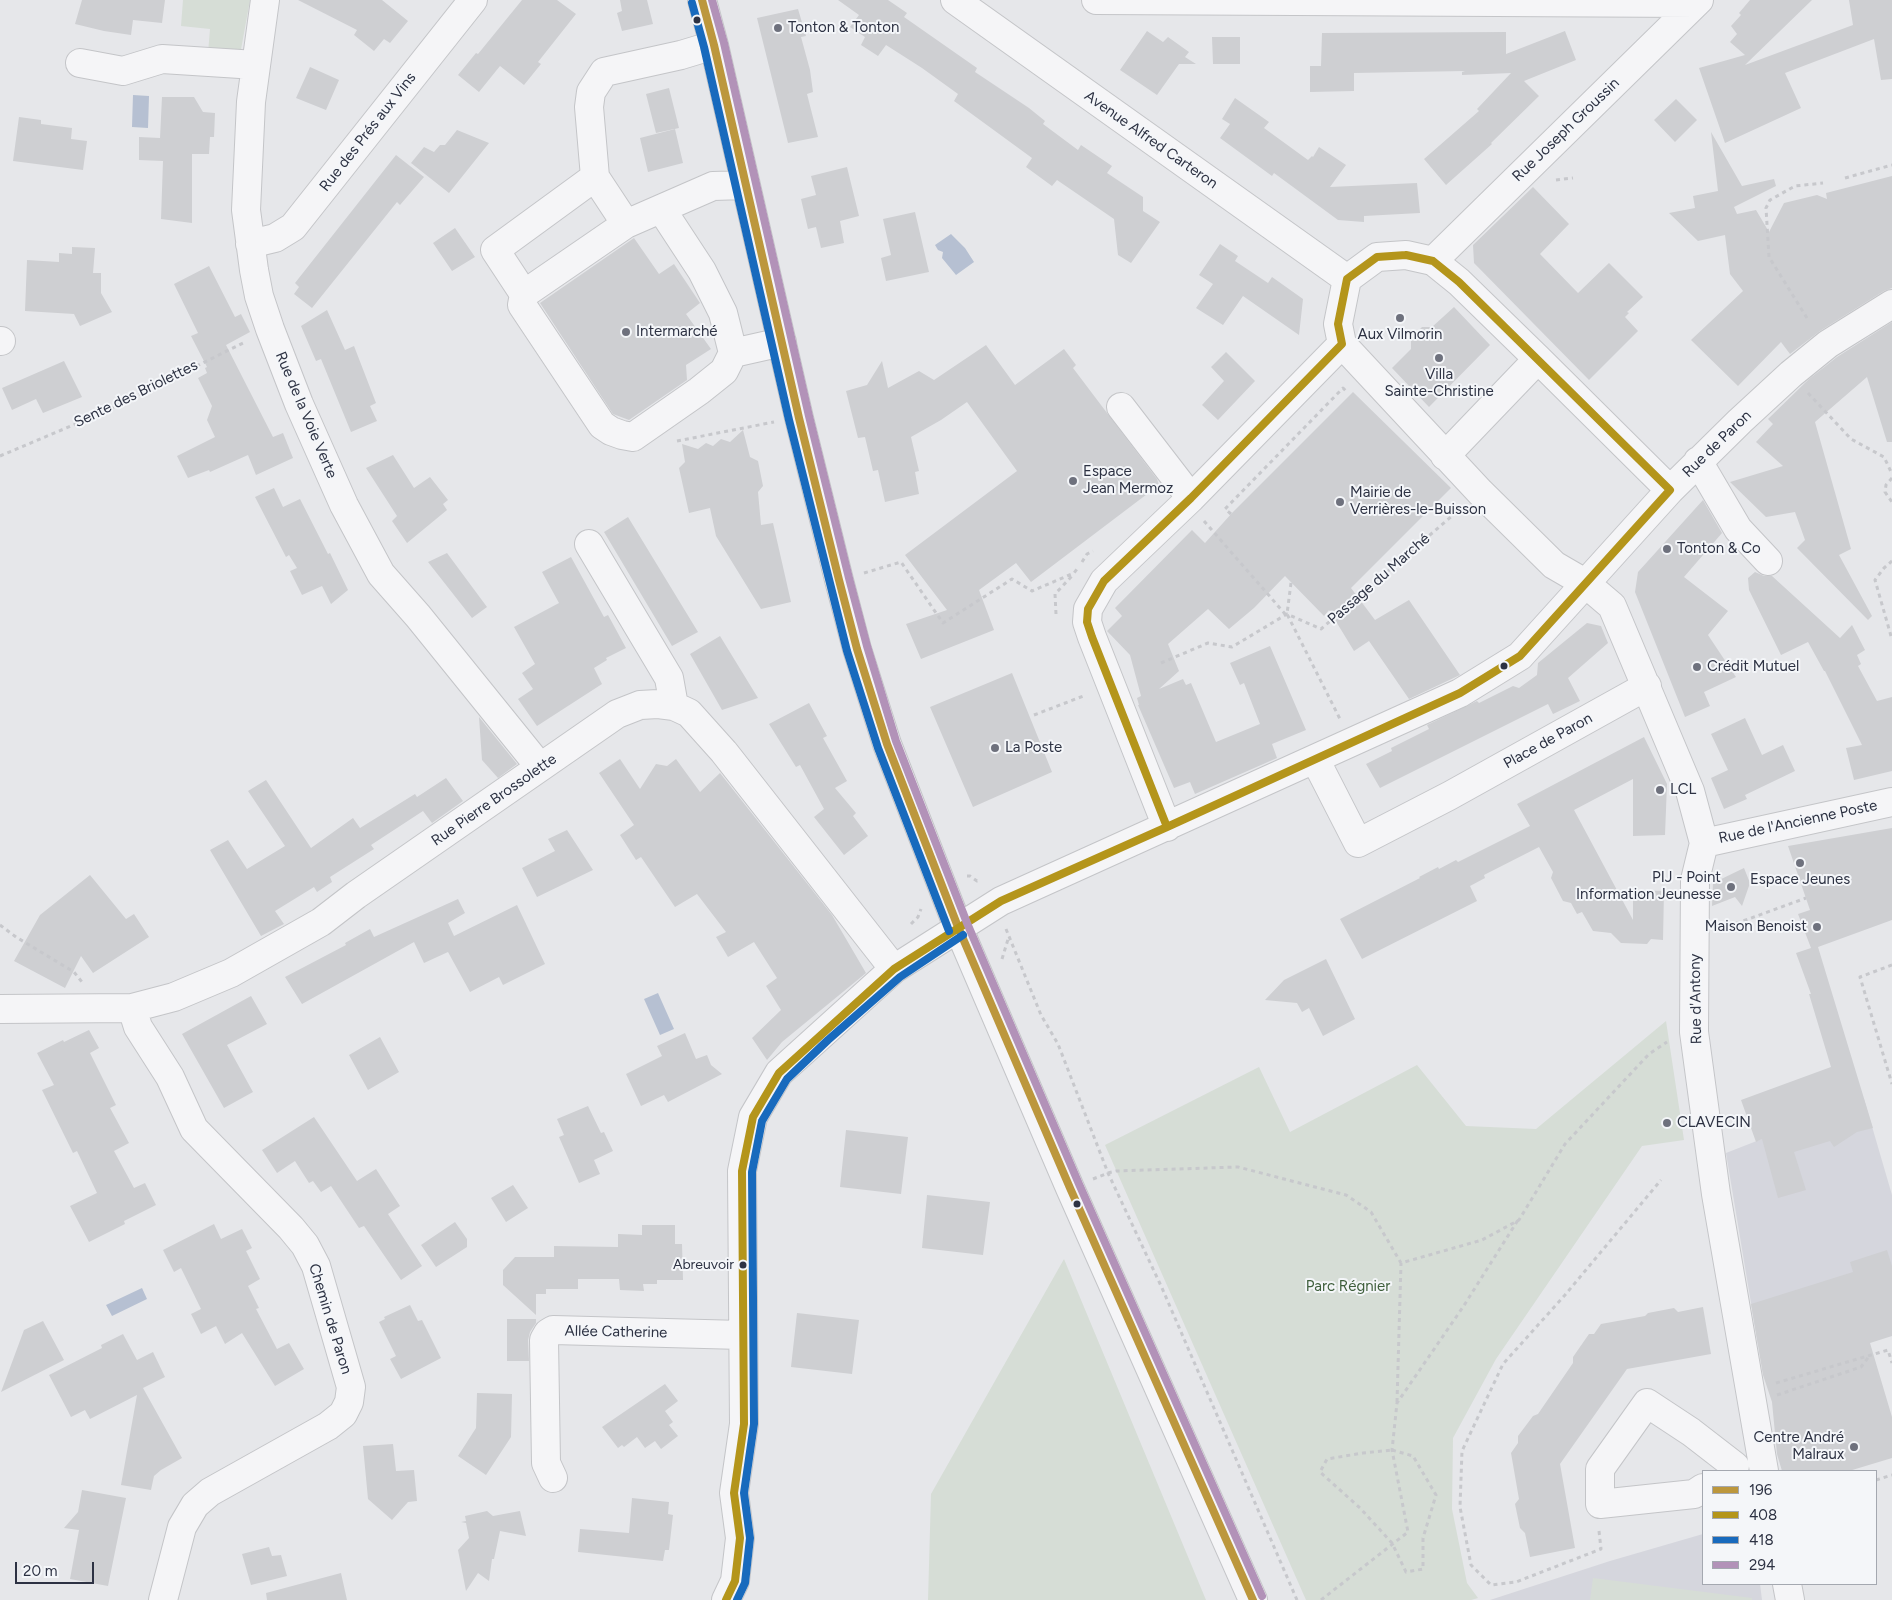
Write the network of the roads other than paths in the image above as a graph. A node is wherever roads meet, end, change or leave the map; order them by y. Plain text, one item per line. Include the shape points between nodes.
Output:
1 (265, 0) edge
2 (472, 0) edge
3 (702, 0) edge
4 (955, 0) edge
5 (1096, 0) edge
6 (1698, 2) edge
7 (714, 45) junction
8 (80, 63) dead end
9 (256, 65) junction
10 (595, 177) junction
11 (745, 185) junction
12 (662, 210) junction
13 (626, 224) junction
14 (250, 244) junction
15 (1433, 261) junction
16 (1347, 279) junction
17 (524, 294) junction
18 (1892, 304) edge
19 (782, 342) junction
20 (1342, 344) junction
21 (733, 353) junction
22 (1538, 359) junction
23 (1122, 407) dead end
24 (1445, 456) junction
25 (1698, 461) junction
26 (1670, 490) junction
27 (1189, 500) junction
28 (589, 544) dead end
29 (1768, 561) dead end
30 (1585, 583) junction
31 (1647, 686) junction
32 (674, 706) junction
33 (1316, 759) junction
34 (540, 767) junction
35 (1892, 802) edge
36 (1167, 827) junction
37 (1704, 843) junction
38 (958, 927) junction
39 (894, 969) junction
40 (132, 1008) junction
41 (0, 1009) edge
42 (742, 1335) junction
43 (1763, 1465) edge
44 (1731, 1469) edge
45 (553, 1478) dead end
46 (1702, 1489) edge
47 (1787, 1585) edge
48 (164, 1600) edge
49 (726, 1600) edge
50 (1253, 1600) edge
51 (1790, 1600) edge

1 - 9 street, Rue de la Voie Verte
2 - 14 street, Rue des Prés aux Vins via 293,228 275,238
3 - 7 street
4 - 16 street, Avenue Alfred Carteron
5 - 6 street
6 - 15 street, Rue Joseph Groussin
7 - 10 street via 681,56 604,72 592,92 589,108
7 - 11 street
8 - 9 street via 123,71 162,59
9 - 14 street, Rue de la Voie Verte via 251,102 247,202
10 - 13 street
10 - 17 street via 495,250
11 - 12 street via 713,186
11 - 19 street
12 - 13 street
12 - 21 street via 702,271 723,313
13 - 17 street
14 - 34 street, Rue de la Voie Verte via 259,296 299,404 344,505 380,574
15 - 16 street via 1406,255 1376,258
15 - 22 street
16 - 20 street via 1338,324
17 - 21 street via 522,305 602,425 622,435 633,437 700,391 724,371
18 - 25 street, Rue de Paron via 1840,335 1791,374
19 - 21 street
19 - 38 street via 857,649 887,744
20 - 24 street, Rue d'Antony
20 - 27 street
22 - 24 street
22 - 26 street
23 - 27 street
24 - 30 street, Rue d'Antony via 1554,565
25 - 26 street, Rue de Paron
25 - 29 street via 1738,529
26 - 30 street, Rue de Paron
27 - 36 street via 1104,582 1088,609 1087,622
28 - 32 street via 669,678
30 - 31 street, Rue d'Antony via 1612,606
30 - 33 street, Rue de Paron via 1520,656 1460,693
31 - 33 street, Place de Paron via 1358,843
31 - 37 street, Rue d'Antony via 1690,791
32 - 34 street, Rue Pierre Brossolette via 640,705 617,714
32 - 39 street, Rue Pierre Brossolette via 689,713 724,752
33 - 36 street, Rue de Paron
34 - 40 street, Rue Pierre Brossolette via 321,922 232,973 174,997
35 - 37 street, Rue de l'Ancienne Poste
36 - 38 street, Rue de Paron via 1001,901
37 - 43 street, Rue d'Antony via 1696,880 1694,1032 1716,1194
38 - 39 street, Rue de Paron
38 - 50 street
39 - 42 street, Rue de Paron via 779,1073 753,1117 742,1171
40 - 41 street, Rue Pierre Brossolette
40 - 48 street, Chemin de Paron via 138,1027 170,1077 194,1129 306,1245 316,1266 351,1387 343,1414 328,1426 210,1492 195,1505 182,1527
42 - 45 street, Allée Catherine via 553,1330 548,1333 544,1340 546,1462
42 - 49 street, Rue de Paron via 744,1424 734,1494 740,1538 736,1581
43 - 44 street
44 - 46 street via 1691,1432 1647,1403 1600,1469 1600,1504 1694,1494
47 - 51 street

